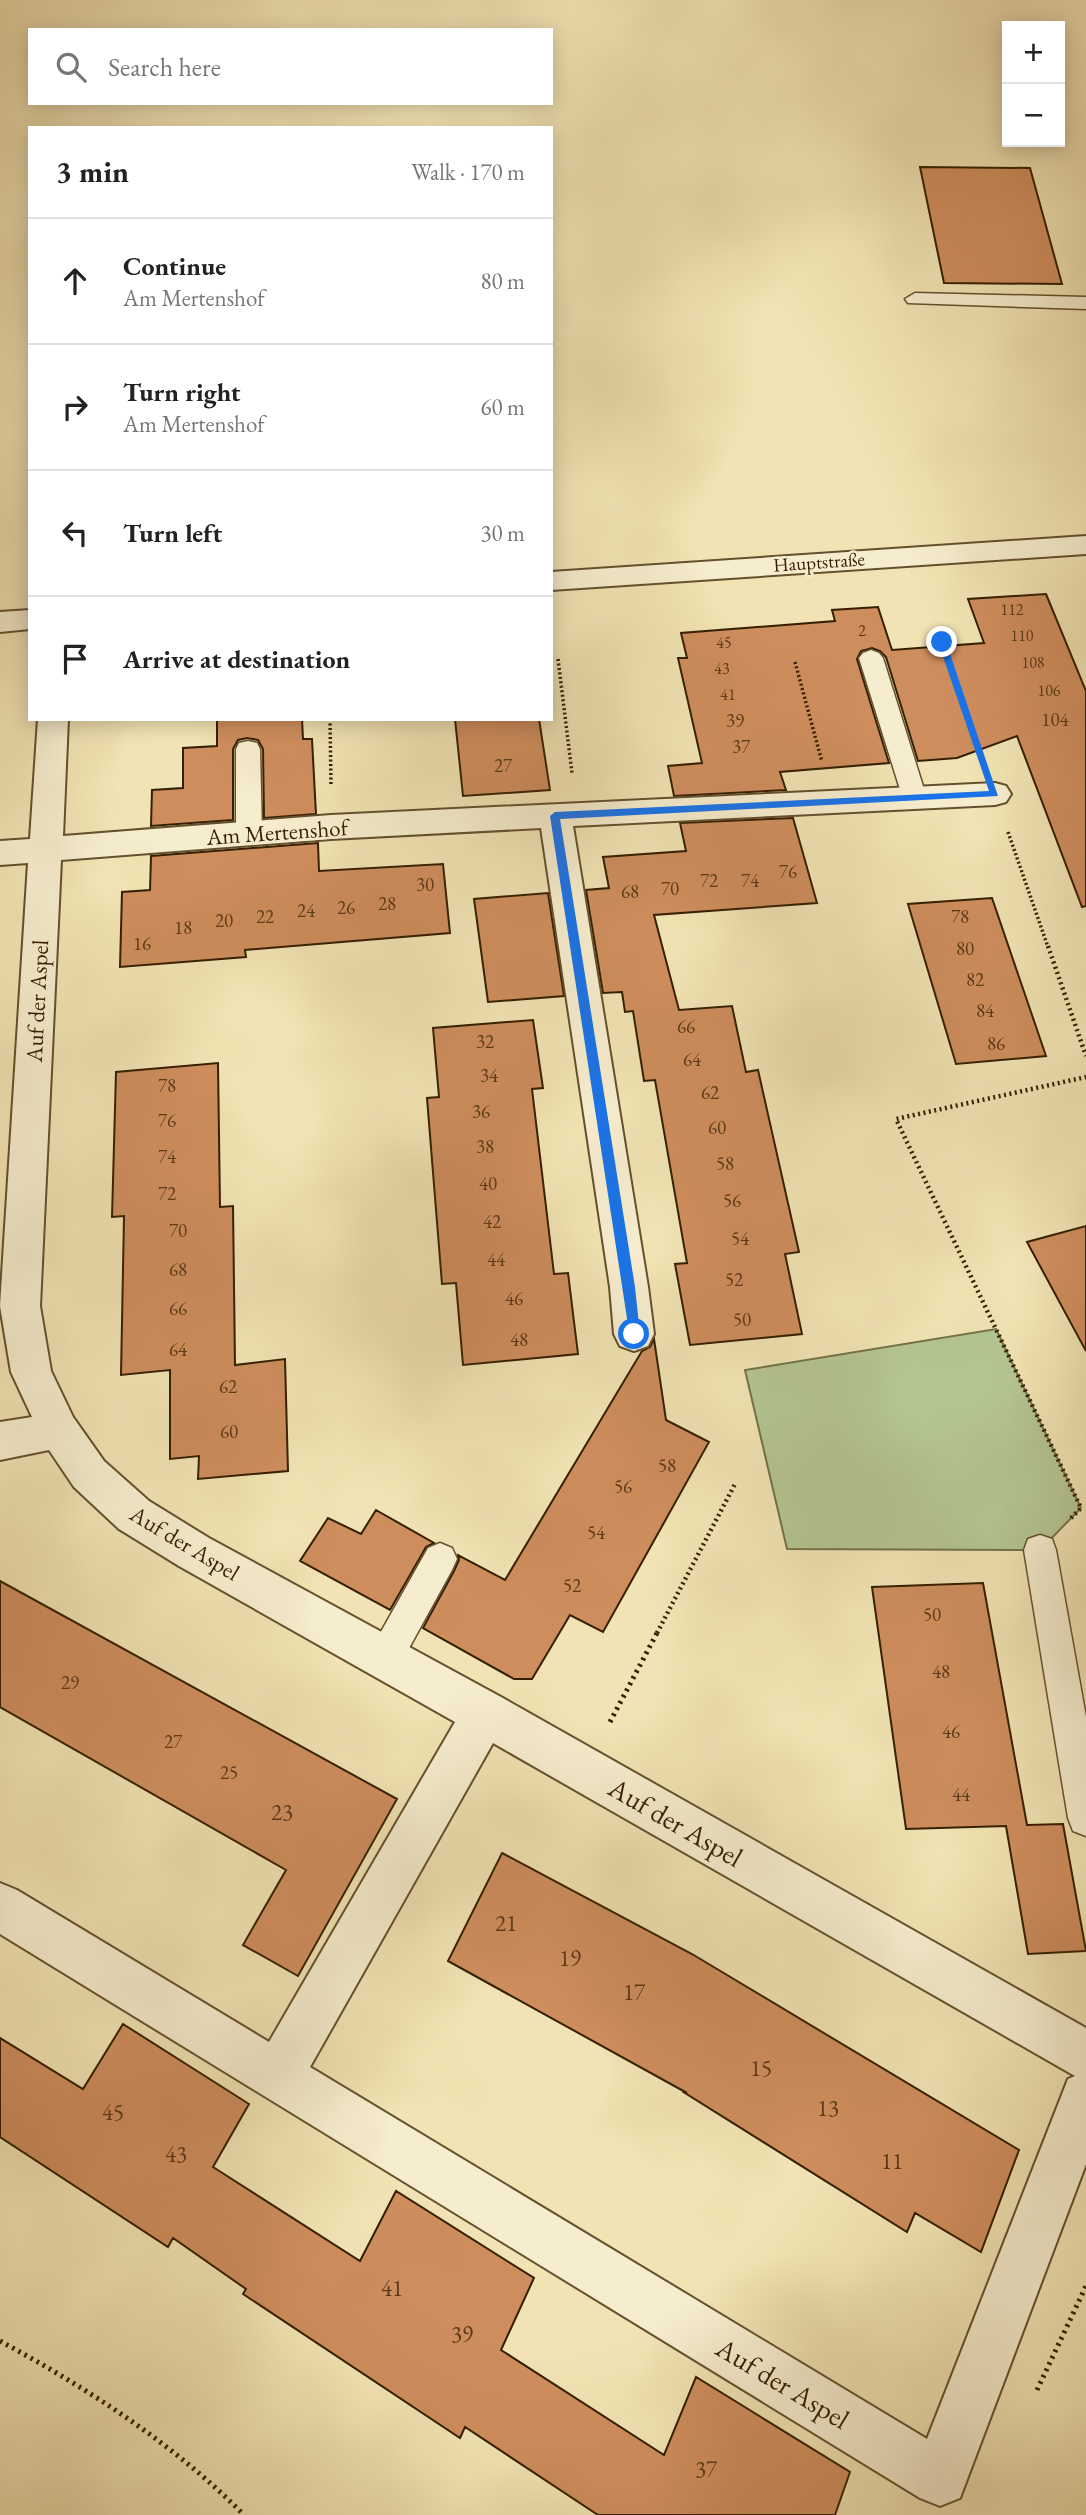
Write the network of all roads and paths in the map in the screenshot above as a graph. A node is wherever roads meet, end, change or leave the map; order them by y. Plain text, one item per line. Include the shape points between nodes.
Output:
1 (915, 299) dead end
2 (1086, 303) edge
3 (1086, 545) edge
4 (553, 581) edge
5 (28, 619) edge
6 (0, 622) edge
7 (942, 642) dead end
8 (871, 658) dead end
9 (558, 659) dead end
10 (795, 662) dead end
11 (53, 721) edge
12 (330, 721) edge
13 (248, 749) dead end
14 (995, 794) junction
15 (915, 799) junction
16 (834, 803) junction
17 (566, 815) junction
18 (331, 827) junction
19 (249, 834) junction
20 (45, 849) junction
21 (0, 853) edge
22 (1086, 1056) edge
23 (1086, 1077) edge
24 (634, 1334) dead end
25 (59, 1430) junction
26 (0, 1441) edge
27 (735, 1484) dead end
28 (1040, 1550) joint
29 (440, 1559) dead end
30 (386, 1658) junction
31 (485, 1713) junction
32 (585, 1770) junction
33 (1086, 1818) edge
34 (0, 1907) edge
35 (1086, 2056) edge
36 (277, 2076) junction
37 (1086, 2097) edge
38 (0, 2341) edge
39 (244, 2515) edge

1 - 2 lane
3 - 4 street, Hauptstraße
5 - 6 street
7 - 14 path
8 - 15 lane
9 - 17 path
10 - 16 path
11 - 20 street, Auf der Aspel
12 - 18 path
13 - 19 lane
14 - 15 street, Am Mertenshof
14 - 22 path
15 - 16 street, Am Mertenshof
16 - 17 street, Am Mertenshof
17 - 18 street, Am Mertenshof
17 - 24 street
18 - 19 street, Am Mertenshof
19 - 20 street, Am Mertenshof
20 - 21 street, Am Mertenshof
20 - 25 street, Auf der Aspel via 20,1306 31,1371
23 - 28 path via 896,1119 1081,1508
25 - 26 street
25 - 30 street, Auf der Aspel via 89,1474 134,1516
27 - 32 path
28 - 33 lane
29 - 30 lane
30 - 31 street, Auf der Aspel
31 - 32 street, Auf der Aspel
31 - 36 street
32 - 35 street, Auf der Aspel
34 - 36 street, Auf der Aspel
36 - 37 street, Auf der Aspel via 940,2479
38 - 39 path via 142,2427

